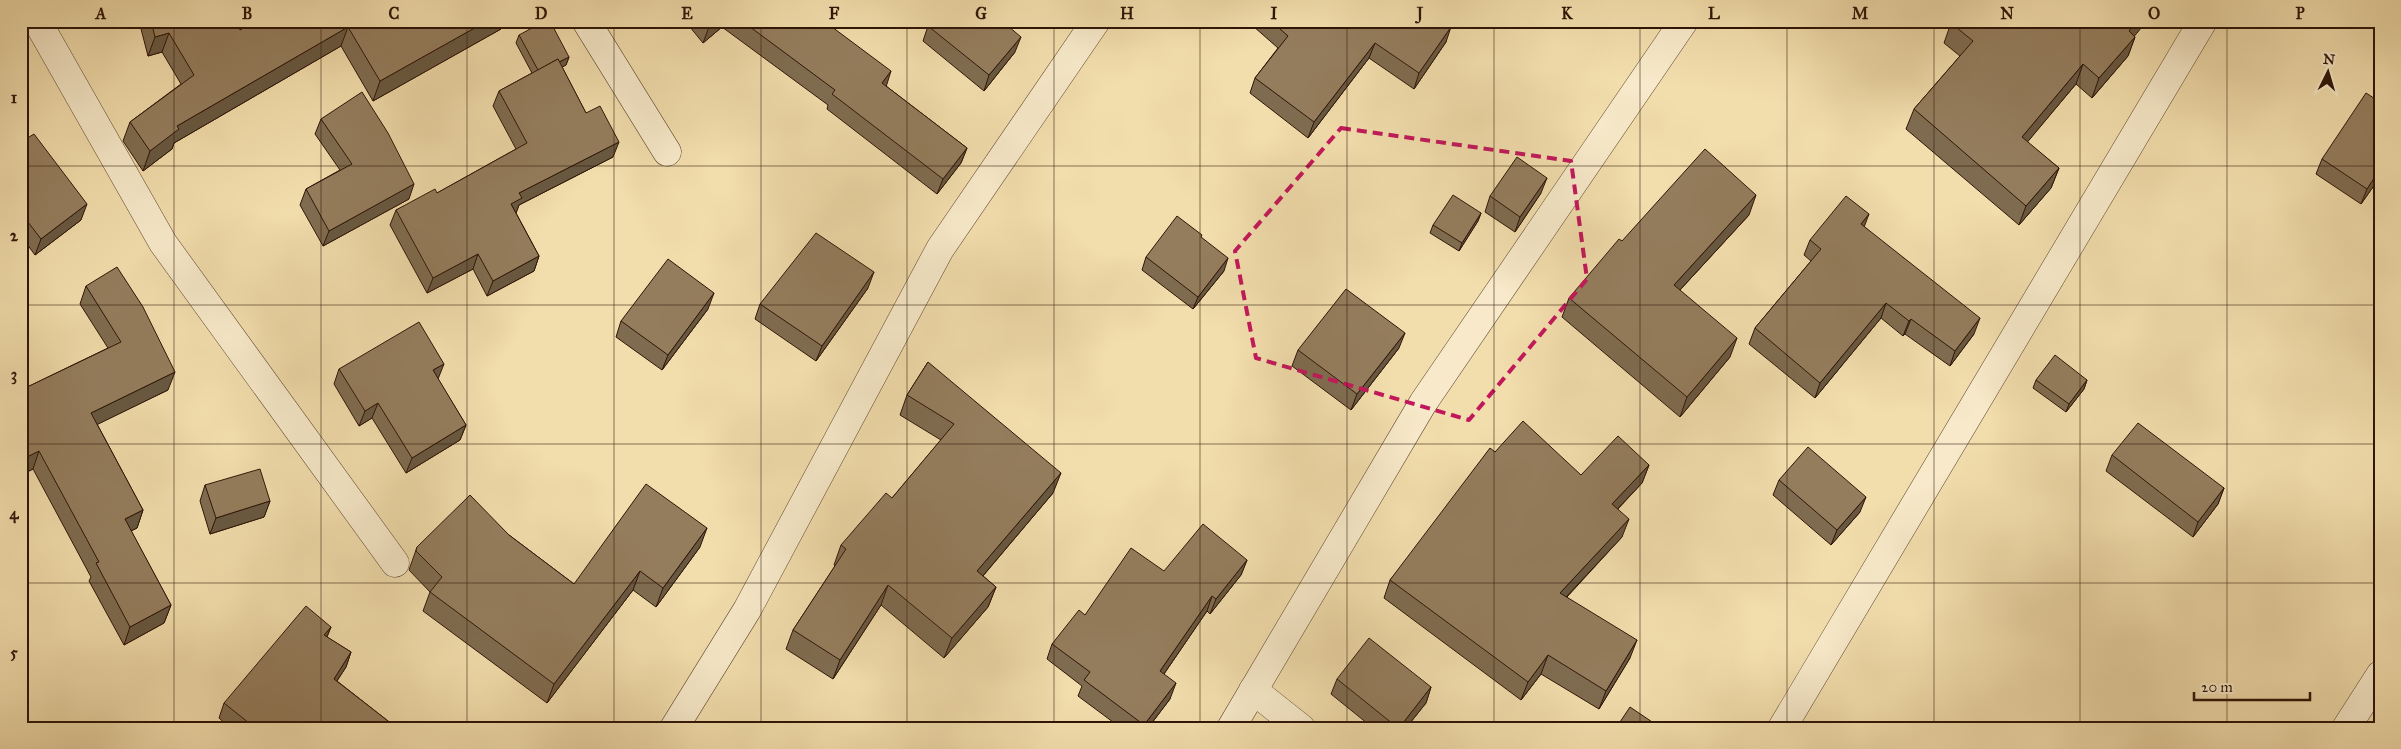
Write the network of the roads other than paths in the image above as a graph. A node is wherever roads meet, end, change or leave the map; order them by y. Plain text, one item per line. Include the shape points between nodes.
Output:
1 (37, 21) edge
2 (586, 21) edge
3 (1096, 21) edge
4 (1684, 21) edge
5 (2203, 21) edge
6 (668, 152) dead end
7 (395, 563) dead end
8 (2380, 675) edge
9 (1253, 690) junction
10 (674, 728) edge
11 (1231, 728) edge
12 (1301, 728) edge
13 (1782, 728) edge
14 (2346, 728) edge

1 - 7 street via 163,243
2 - 6 street
3 - 10 street via 940,249 747,610
4 - 9 street via 1423,403
5 - 13 street
8 - 14 street
9 - 11 street
9 - 12 street

